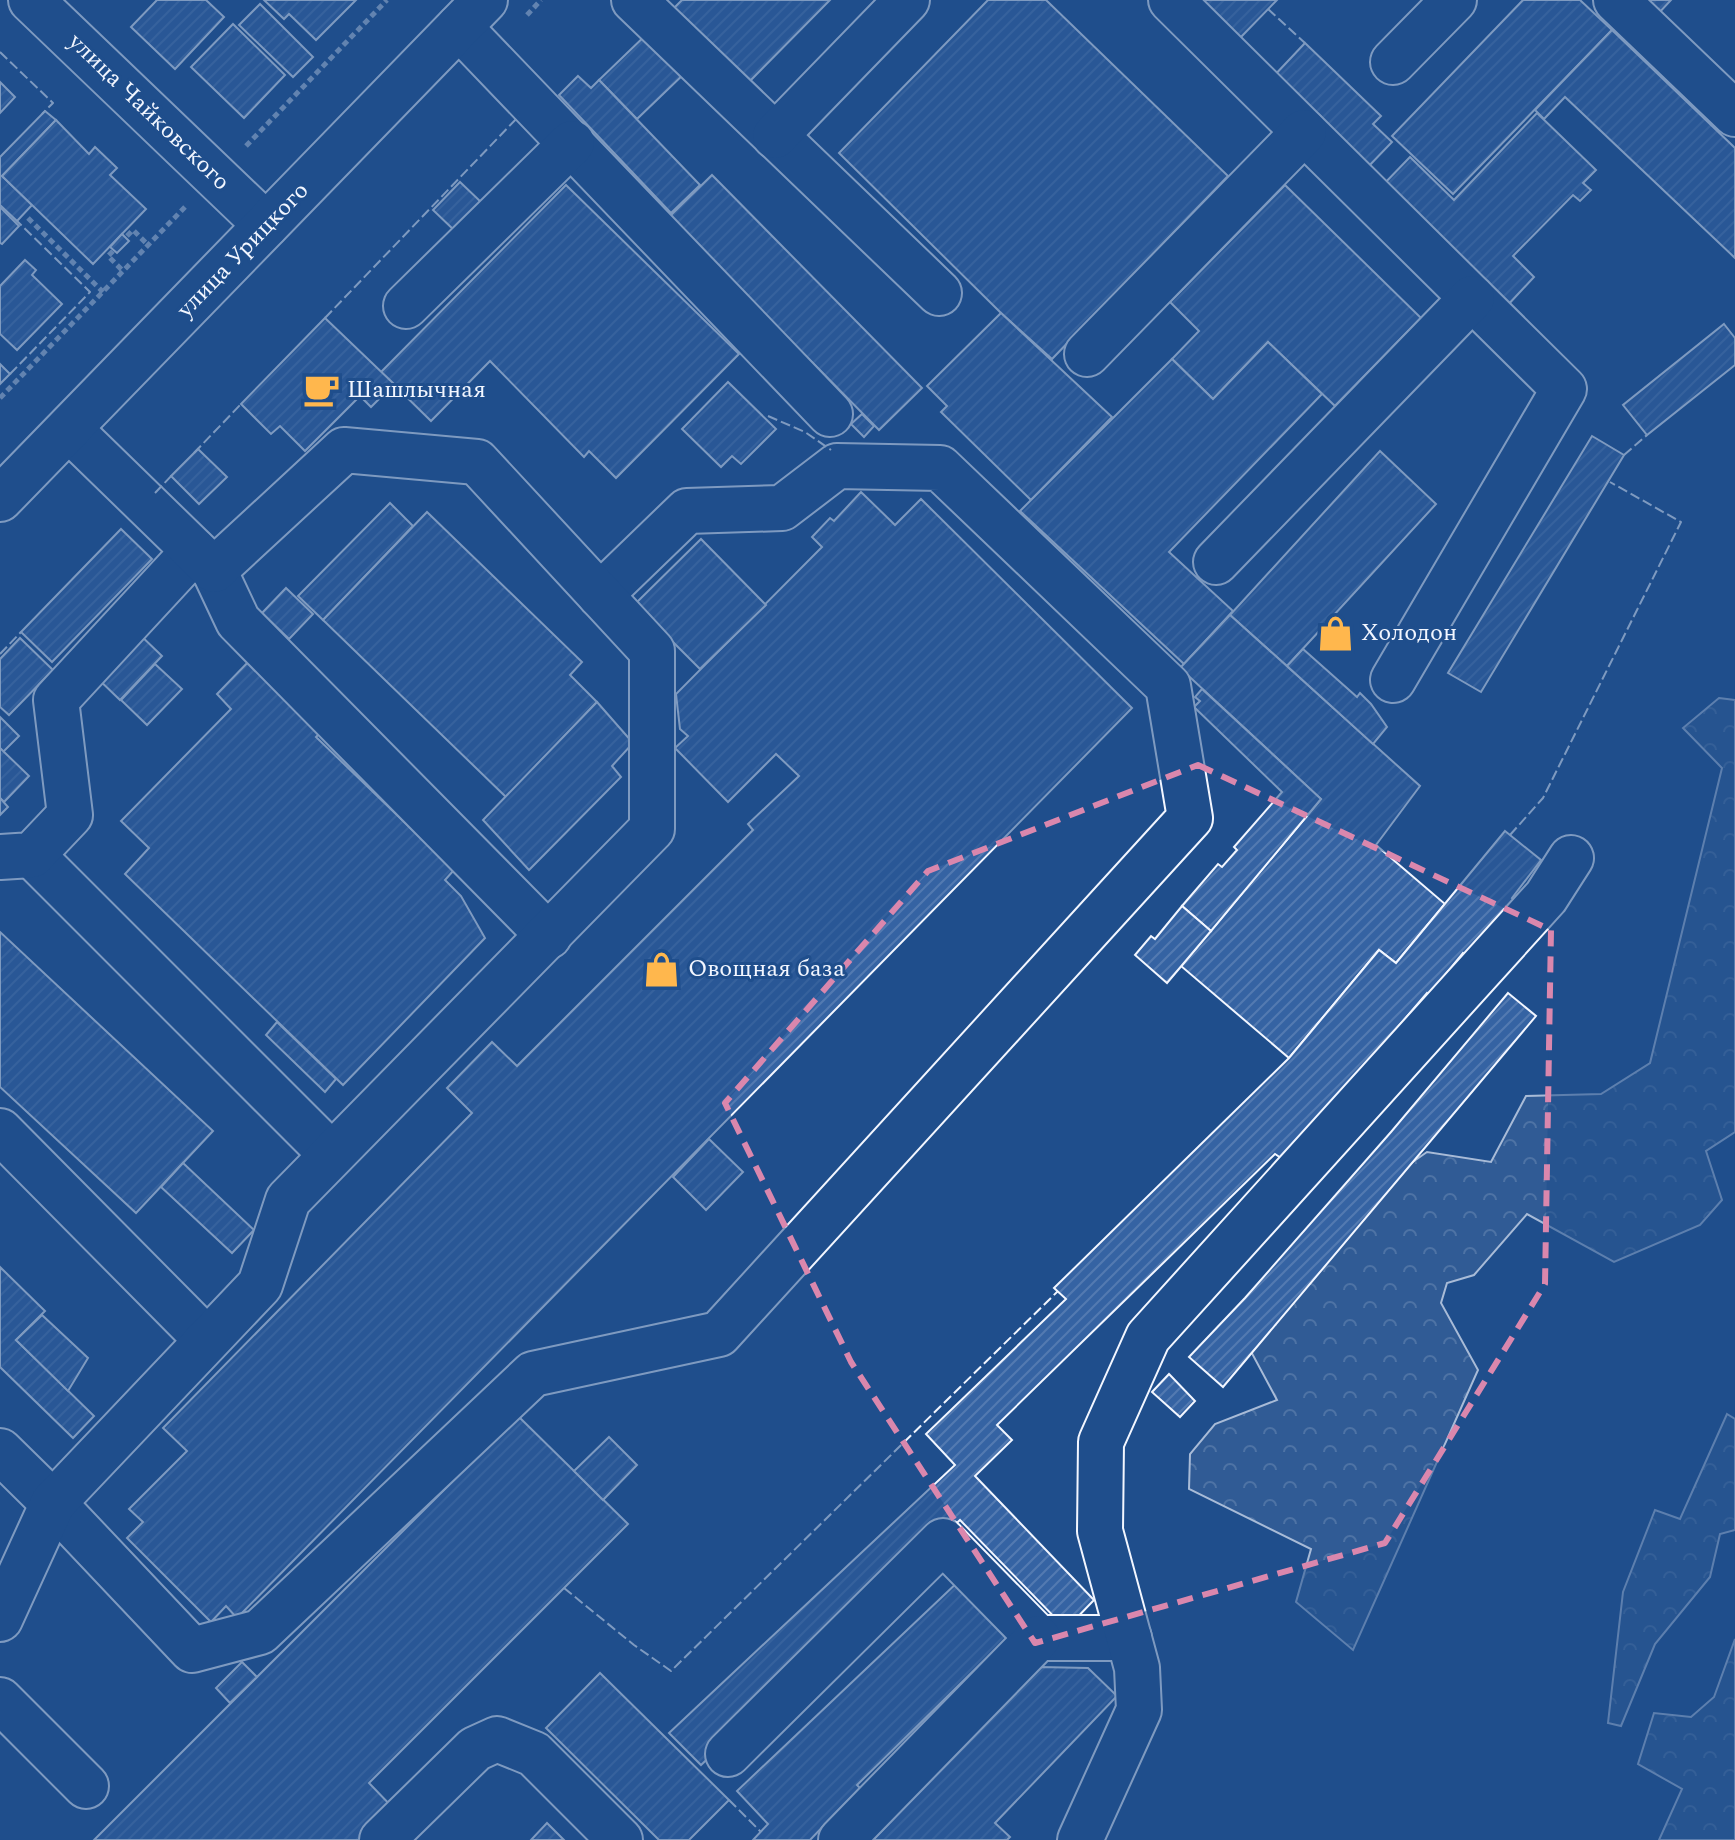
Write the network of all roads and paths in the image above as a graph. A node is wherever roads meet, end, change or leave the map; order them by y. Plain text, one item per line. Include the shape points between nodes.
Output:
1 (31, 0) edge
2 (634, 0) edge
3 (907, 0) edge
4 (1171, 0) edge
5 (1454, 0) edge
6 (1616, 0) edge
7 (472, 14) edge
8 (1393, 62) dead end
9 (1735, 114) edge
10 (1304, 132) junction
11 (775, 136) junction
12 (572, 143) junction
13 (28, 218) dead end
14 (266, 225) junction
15 (127, 236) dead end
16 (148, 245) dead end
17 (113, 251) dead end
18 (123, 271) dead end
19 (103, 292) dead end
20 (939, 293) dead end
21 (1472, 298) junction
22 (406, 306) dead end
23 (1087, 354) dead end
24 (830, 414) dead end
25 (69, 429) junction
26 (0, 499) edge
27 (204, 561) junction
28 (1216, 562) dead end
29 (600, 595) junction
30 (1393, 680) dead end
31 (16, 856) edge
32 (1571, 858) dead end
33 (549, 936) junction
34 (0, 1131) edge
35 (331, 1154) junction
36 (207, 1340) junction
37 (0, 1451) edge
38 (53, 1503) junction
39 (0, 1619) edge
40 (1038, 1638) junction
41 (1129, 1638) junction
42 (0, 1700) edge
43 (728, 1754) dead end
44 (86, 1786) dead end
45 (382, 1840) edge
46 (620, 1840) edge
47 (841, 1840) edge
48 (1080, 1840) edge

1 - 14 main road, улица Чайковского
2 - 11 main road
3 - 11 main road
4 - 10 main road
5 - 8 main road
6 - 9 main road
7 - 12 main road
7 - 14 main road, улица Урицкого
10 - 21 main road
10 - 23 main road
11 - 20 main road
12 - 22 main road
12 - 24 main road
13 - 19 path
14 - 25 main road, улица Урицкого
15 - 16 path via 133,230
17 - 18 path via 108,256
21 - 28 main road
21 - 30 main road via 1564,389
25 - 26 main road, улица Урицкого
25 - 27 main road
27 - 29 main road via 344,450 477,462
27 - 31 main road via 56,700 70,815
27 - 33 main road via 238,621
29 - 33 main road via 652,651 652,829
29 - 38 main road via 687,511 782,508 837,466 940,468 1168,686 1190,818 719,1334 533,1374 260,1632 192,1650
31 - 35 main road
32 - 41 main road via 1546,897 1148,1337 1101,1442 1100,1531
33 - 35 main road
34 - 36 main road
35 - 36 main road via 288,1200 260,1285
36 - 38 main road
37 - 38 main road
38 - 39 main road
40 - 41 main road
40 - 43 main road via 943,1541
40 - 47 main road
41 - 48 main road via 1139,1710
42 - 44 main road
45 - 46 main road via 475,1749 497,1739 534,1754

